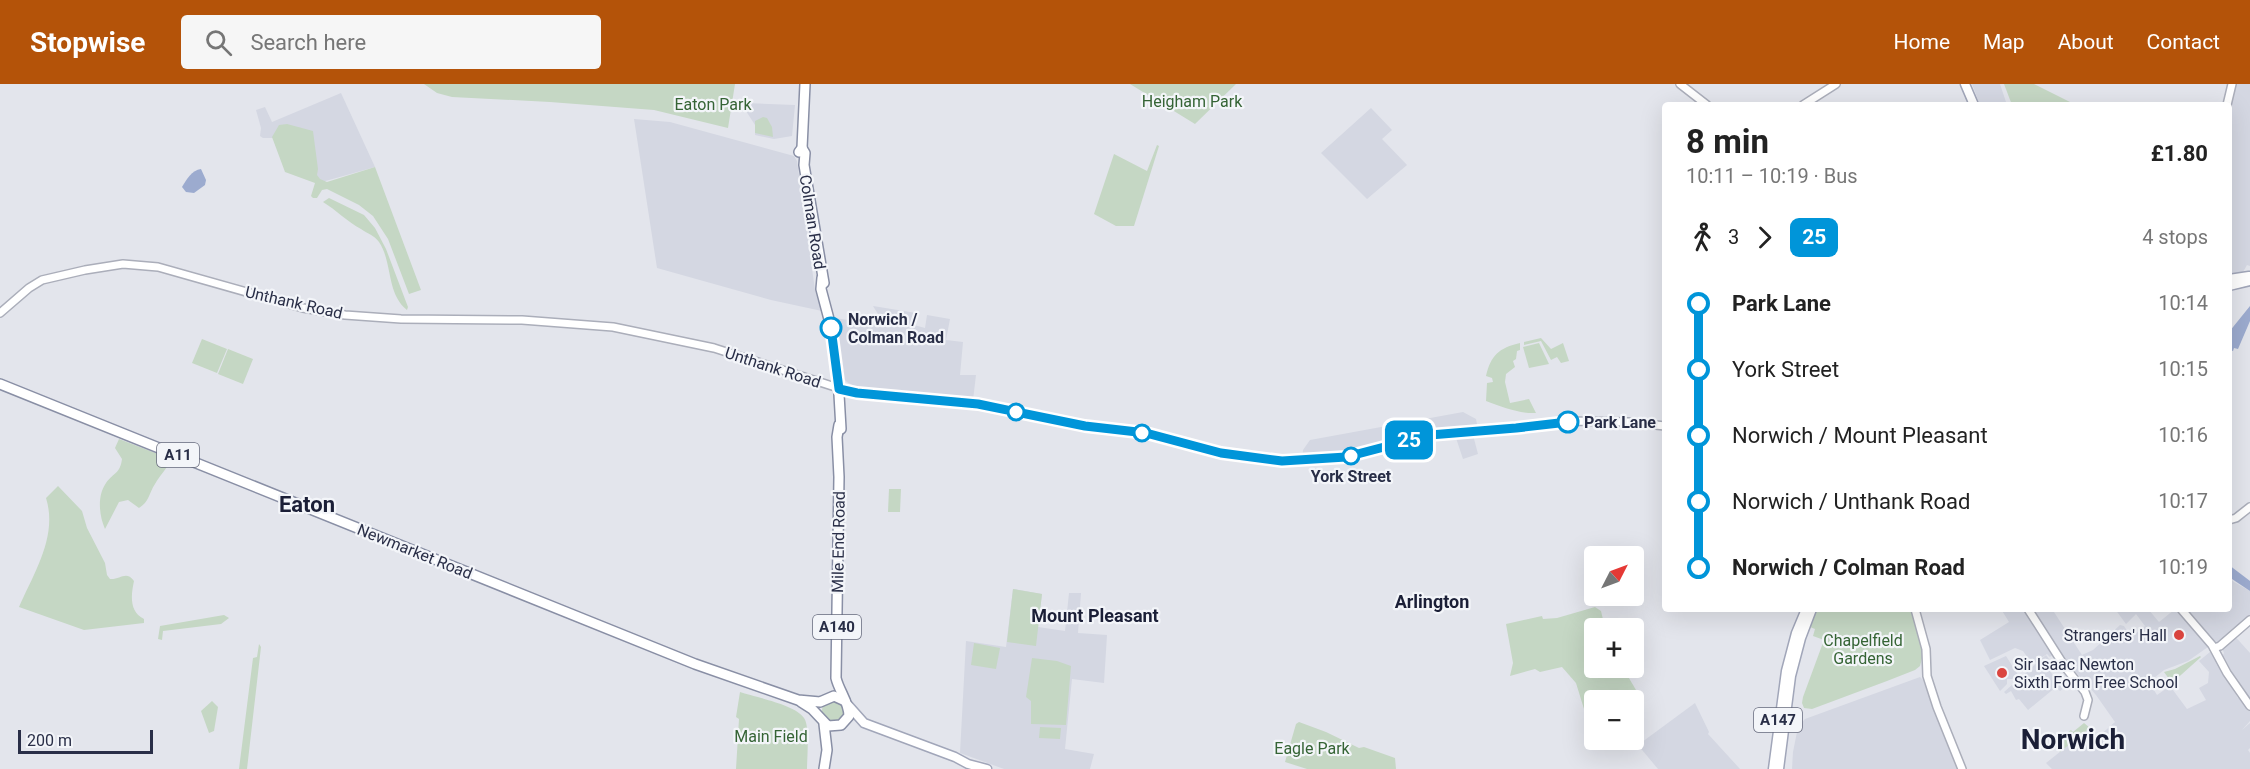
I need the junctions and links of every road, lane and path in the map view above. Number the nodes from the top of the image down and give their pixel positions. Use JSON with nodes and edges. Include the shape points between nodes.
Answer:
{"nodes":[{"id":1,"x":806,"y":84,"type":"edge"},
{"id":2,"x":1680,"y":84,"type":"edge"},
{"id":3,"x":1836,"y":84,"type":"edge"},
{"id":4,"x":1965,"y":84,"type":"edge"},
{"id":5,"x":2232,"y":84,"type":"edge"},
{"id":6,"x":1703,"y":102,"type":"edge"},
{"id":7,"x":1808,"y":102,"type":"edge"},
{"id":8,"x":1973,"y":102,"type":"edge"},
{"id":9,"x":2228,"y":102,"type":"edge"},
{"id":10,"x":2250,"y":276,"type":"edge"},
{"id":11,"x":2232,"y":279,"type":"edge"},
{"id":12,"x":2250,"y":281,"type":"edge"},
{"id":13,"x":2232,"y":285,"type":"edge"},
{"id":14,"x":0,"y":313,"type":"edge"},
{"id":15,"x":0,"y":384,"type":"edge"},
{"id":16,"x":839,"y":389,"type":"junction"},
{"id":17,"x":1662,"y":426,"type":"edge"},
{"id":18,"x":2250,"y":507,"type":"edge"},
{"id":19,"x":2232,"y":519,"type":"edge"},
{"id":20,"x":1805,"y":612,"type":"edge"},
{"id":21,"x":1811,"y":612,"type":"edge"},
{"id":22,"x":1917,"y":612,"type":"edge"},
{"id":23,"x":2030,"y":612,"type":"edge"},
{"id":24,"x":2183,"y":612,"type":"edge"},
{"id":25,"x":2250,"y":621,"type":"edge"},
{"id":26,"x":2215,"y":651,"type":"junction"},
{"id":27,"x":836,"y":678,"type":"junction"},
{"id":28,"x":826,"y":699,"type":"junction"},
{"id":29,"x":798,"y":700,"type":"junction"},
{"id":30,"x":847,"y":703,"type":"junction"},
{"id":31,"x":2250,"y":706,"type":"edge"},
{"id":32,"x":2084,"y":716,"type":"dead end"},
{"id":33,"x":822,"y":720,"type":"junction"},
{"id":34,"x":864,"y":723,"type":"junction"},
{"id":35,"x":842,"y":725,"type":"junction"},
{"id":36,"x":827,"y":750,"type":"junction"},
{"id":37,"x":955,"y":757,"type":"junction"},
{"id":38,"x":824,"y":769,"type":"edge"},
{"id":39,"x":987,"y":769,"type":"edge"},
{"id":40,"x":995,"y":769,"type":"edge"},
{"id":41,"x":1773,"y":769,"type":"edge"},
{"id":42,"x":1779,"y":769,"type":"edge"},
{"id":43,"x":1962,"y":769,"type":"edge"}],
"edges":[{"from":1,"to":16,"type":"highway","name":"Colman Road","number":"A140","via":[[802,148]]},
{"from":2,"to":6,"type":"street"},
{"from":3,"to":7,"type":"street"},
{"from":4,"to":8,"type":"main road"},
{"from":5,"to":9,"type":"street"},
{"from":10,"to":11,"type":"main road"},
{"from":12,"to":13,"type":"main road"},
{"from":14,"to":16,"type":"street","name":"Unthank Road","via":[[46,279],[103,266],[142,264],[329,313],[409,320],[522,320],[613,327],[714,348]]},
{"from":15,"to":29,"type":"highway","name":"Newmarket Road","number":"A11","via":[[616,633]]},
{"from":16,"to":17,"type":"street","name":"Unthank Road","via":[[978,404],[1085,426],[1154,435],[1221,453],[1282,461],[1346,457],[1430,435],[1568,422]]},
{"from":16,"to":27,"type":"highway","name":"Mile End Road","number":"A140"},
{"from":18,"to":19,"type":"street"},
{"from":20,"to":41,"type":"main road","number":"A147","via":[[1786,671]]},
{"from":21,"to":42,"type":"main road","number":"A147","via":[[1791,676]]},
{"from":22,"to":43,"type":"street","via":[[1927,657],[1927,676]]},
{"from":23,"to":32,"type":"street","via":[[2085,692],[2088,700]]},
{"from":24,"to":26,"type":"street"},
{"from":25,"to":26,"type":"street"},
{"from":26,"to":31,"type":"street"},
{"from":27,"to":28,"type":"highway","name":"Mile End Road","number":"A140"},
{"from":27,"to":30,"type":"highway","name":"Mile End Road","number":"A140"},
{"from":28,"to":29,"type":"highway","name":"Newmarket Road","number":"A11"},
{"from":28,"to":30,"type":"highway","name":"Newmarket Road","number":"A11","via":[[837,697]]},
{"from":28,"to":33,"type":"highway","number":"A140","via":[[819,708]]},
{"from":29,"to":33,"type":"highway","name":"Newmarket Road","number":"A11"},
{"from":30,"to":34,"type":"main road"},
{"from":30,"to":35,"type":"highway","number":"A140","via":[[849,716]]},
{"from":33,"to":35,"type":"highway","via":[[832,727]]},
{"from":33,"to":36,"type":"highway","number":"A140"},
{"from":34,"to":35,"type":"main road"},
{"from":34,"to":37,"type":"main road"},
{"from":35,"to":36,"type":"highway","number":"A140"},
{"from":36,"to":38,"type":"highway","number":"A140"},
{"from":37,"to":39,"type":"main road"},
{"from":37,"to":40,"type":"main road"}]}
